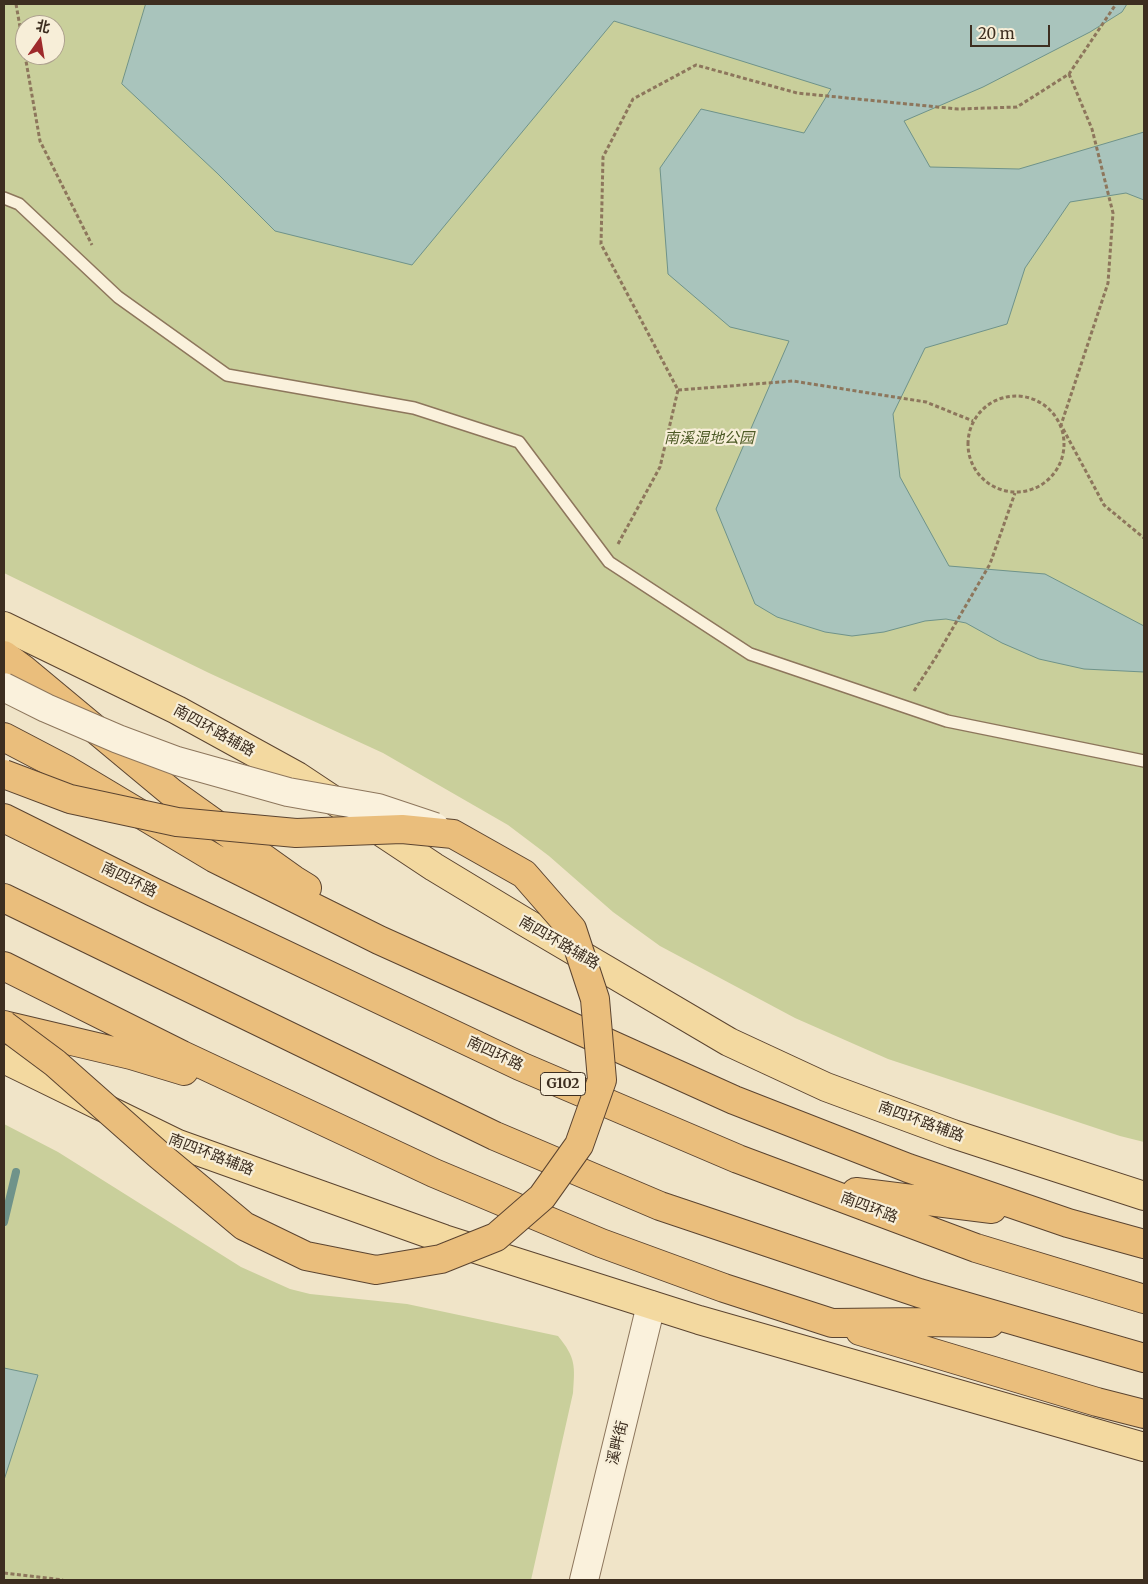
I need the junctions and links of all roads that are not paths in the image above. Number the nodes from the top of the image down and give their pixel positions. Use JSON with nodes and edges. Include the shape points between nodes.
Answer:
{"nodes":[{"id":1,"x":4,"y":198,"type":"edge"},
{"id":2,"x":4,"y":626,"type":"edge"},
{"id":3,"x":4,"y":655,"type":"edge"},
{"id":4,"x":4,"y":687,"type":"edge"},
{"id":5,"x":4,"y":737,"type":"edge"},
{"id":6,"x":1144,"y":761,"type":"edge"},
{"id":7,"x":4,"y":774,"type":"edge"},
{"id":8,"x":4,"y":818,"type":"edge"},
{"id":9,"x":453,"y":834,"type":"junction"},
{"id":10,"x":4,"y":898,"type":"edge"},
{"id":11,"x":4,"y":966,"type":"edge"},
{"id":12,"x":453,"y":973,"type":"junction"},
{"id":13,"x":4,"y":1025,"type":"edge"},
{"id":14,"x":4,"y":1059,"type":"edge"},
{"id":15,"x":280,"y":1102,"type":"junction"},
{"id":16,"x":812,"y":1186,"type":"junction"},
{"id":17,"x":1144,"y":1196,"type":"edge"},
{"id":18,"x":1048,"y":1216,"type":"junction"},
{"id":19,"x":1144,"y":1244,"type":"edge"},
{"id":20,"x":1144,"y":1299,"type":"edge"},
{"id":21,"x":651,"y":1305,"type":"junction"},
{"id":22,"x":832,"y":1323,"type":"junction"},
{"id":23,"x":1027,"y":1324,"type":"junction"},
{"id":24,"x":1144,"y":1358,"type":"edge"},
{"id":25,"x":1144,"y":1414,"type":"edge"},
{"id":26,"x":1144,"y":1448,"type":"edge"},
{"id":27,"x":584,"y":1580,"type":"edge"}],
"edges":[{"from":1,"to":6,"type":"lane","via":[[19,204],[118,297],[227,375],[414,408],[519,442],[608,562],[750,654],[947,721]]},
{"from":2,"to":17,"type":"main road","name":"南四环路辅路","via":[[177,710],[297,776],[434,867],[729,1042],[826,1087],[953,1134]]},
{"from":3,"to":12,"type":"highway","via":[[172,793],[286,874]]},
{"from":4,"to":9,"type":"street","bridge":true,"via":[[46,708],[177,761],[288,792],[378,808]]},
{"from":5,"to":12,"type":"highway","via":[[67,770],[214,858]]},
{"from":7,"to":9,"type":"highway","bridge":true,"via":[[70,799],[177,822],[296,833],[402,829]]},
{"from":8,"to":16,"type":"highway","name":"南四环路","number":"G102","via":[[520,1066]]},
{"from":9,"to":13,"type":"highway","bridge":true,"via":[[524,874],[572,929],[595,999],[602,1080],[579,1145],[542,1197],[496,1237],[441,1259],[376,1270],[306,1256],[244,1226],[55,1063]]},
{"from":10,"to":23,"type":"highway","via":[[495,1136],[660,1206],[919,1293]]},
{"from":11,"to":15,"type":"highway"},
{"from":12,"to":18,"type":"highway","via":[[734,1100],[908,1168]]},
{"from":13,"to":15,"type":"highway","via":[[131,1055]]},
{"from":14,"to":21,"type":"main road","name":"南四环路辅路","via":[[178,1144],[444,1239]]},
{"from":15,"to":22,"type":"highway","via":[[434,1173],[600,1243]]},
{"from":16,"to":18,"type":"highway"},
{"from":16,"to":20,"type":"highway","name":"南四环路","number":"G102","via":[[976,1248]]},
{"from":18,"to":19,"type":"highway"},
{"from":21,"to":26,"type":"main road","name":"南四环路辅路"},
{"from":21,"to":27,"type":"street","name":"溪畔街"},
{"from":22,"to":23,"type":"highway"},
{"from":22,"to":25,"type":"highway"},
{"from":23,"to":24,"type":"highway"}]}
